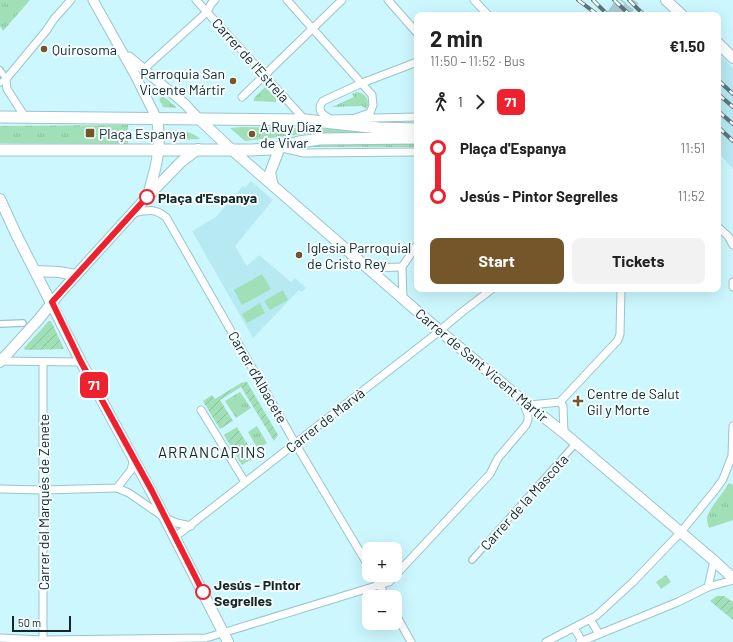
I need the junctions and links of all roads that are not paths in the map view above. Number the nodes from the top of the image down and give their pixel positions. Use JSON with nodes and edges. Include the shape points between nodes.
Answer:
{"nodes":[{"id":1,"x":71,"y":0,"type":"edge"},
{"id":2,"x":93,"y":0,"type":"edge"},
{"id":3,"x":196,"y":0,"type":"edge"},
{"id":4,"x":215,"y":0,"type":"edge"},
{"id":5,"x":288,"y":0,"type":"edge"},
{"id":6,"x":342,"y":0,"type":"edge"},
{"id":7,"x":388,"y":0,"type":"edge"},
{"id":8,"x":474,"y":0,"type":"edge"},
{"id":9,"x":666,"y":0,"type":"edge"},
{"id":10,"x":674,"y":0,"type":"edge"},
{"id":11,"x":207,"y":12,"type":"junction"},
{"id":12,"x":485,"y":12,"type":"edge"},
{"id":13,"x":679,"y":12,"type":"edge"},
{"id":14,"x":686,"y":12,"type":"edge"},
{"id":15,"x":313,"y":28,"type":"junction"},
{"id":16,"x":414,"y":30,"type":"edge"},
{"id":17,"x":721,"y":46,"type":"edge"},
{"id":18,"x":721,"y":52,"type":"edge"},
{"id":19,"x":733,"y":58,"type":"edge"},
{"id":20,"x":414,"y":63,"type":"edge"},
{"id":21,"x":733,"y":64,"type":"edge"},
{"id":22,"x":0,"y":70,"type":"edge"},
{"id":23,"x":139,"y":72,"type":"junction"},
{"id":24,"x":265,"y":76,"type":"junction"},
{"id":25,"x":3,"y":81,"type":"edge"},
{"id":26,"x":362,"y":83,"type":"junction"},
{"id":27,"x":242,"y":97,"type":"dead end"},
{"id":28,"x":0,"y":116,"type":"edge"},
{"id":29,"x":25,"y":117,"type":"junction"},
{"id":30,"x":414,"y":117,"type":"edge"},
{"id":31,"x":355,"y":118,"type":"junction"},
{"id":32,"x":157,"y":119,"type":"junction"},
{"id":33,"x":199,"y":119,"type":"junction"},
{"id":34,"x":330,"y":119,"type":"junction"},
{"id":35,"x":305,"y":120,"type":"junction"},
{"id":36,"x":318,"y":121,"type":"junction"},
{"id":37,"x":414,"y":129,"type":"edge"},
{"id":38,"x":414,"y":138,"type":"edge"},
{"id":39,"x":280,"y":147,"type":"junction"},
{"id":40,"x":198,"y":149,"type":"junction"},
{"id":41,"x":0,"y":150,"type":"edge"},
{"id":42,"x":159,"y":150,"type":"junction"},
{"id":43,"x":232,"y":150,"type":"junction"},
{"id":44,"x":414,"y":152,"type":"edge"},
{"id":45,"x":273,"y":186,"type":"junction"},
{"id":46,"x":147,"y":197,"type":"junction"},
{"id":47,"x":0,"y":199,"type":"edge"},
{"id":48,"x":133,"y":213,"type":"junction"},
{"id":49,"x":721,"y":230,"type":"edge"},
{"id":50,"x":733,"y":245,"type":"edge"},
{"id":51,"x":414,"y":249,"type":"edge"},
{"id":52,"x":402,"y":267,"type":"junction"},
{"id":53,"x":368,"y":268,"type":"junction"},
{"id":54,"x":35,"y":271,"type":"junction"},
{"id":55,"x":76,"y":275,"type":"junction"},
{"id":56,"x":733,"y":282,"type":"edge"},
{"id":57,"x":733,"y":287,"type":"edge"},
{"id":58,"x":488,"y":292,"type":"edge"},
{"id":59,"x":621,"y":292,"type":"edge"},
{"id":60,"x":403,"y":298,"type":"junction"},
{"id":61,"x":52,"y":302,"type":"junction"},
{"id":62,"x":23,"y":323,"type":"dead end"},
{"id":63,"x":0,"y":324,"type":"edge"},
{"id":64,"x":440,"y":331,"type":"junction"},
{"id":65,"x":0,"y":362,"type":"edge"},
{"id":66,"x":43,"y":362,"type":"junction"},
{"id":67,"x":81,"y":362,"type":"junction"},
{"id":68,"x":560,"y":402,"type":"junction"},
{"id":69,"x":526,"y":403,"type":"junction"},
{"id":70,"x":201,"y":410,"type":"dead end"},
{"id":71,"x":733,"y":426,"type":"edge"},
{"id":72,"x":564,"y":433,"type":"junction"},
{"id":73,"x":296,"y":443,"type":"junction"},
{"id":74,"x":576,"y":443,"type":"junction"},
{"id":75,"x":134,"y":458,"type":"junction"},
{"id":76,"x":245,"y":482,"type":"junction"},
{"id":77,"x":117,"y":488,"type":"junction"},
{"id":78,"x":0,"y":489,"type":"edge"},
{"id":79,"x":43,"y":490,"type":"junction"},
{"id":80,"x":165,"y":518,"type":"junction"},
{"id":81,"x":191,"y":526,"type":"junction"},
{"id":82,"x":681,"y":532,"type":"junction"},
{"id":83,"x":175,"y":537,"type":"junction"},
{"id":84,"x":362,"y":555,"type":"edge"},
{"id":85,"x":472,"y":560,"type":"dead end"},
{"id":86,"x":714,"y":561,"type":"junction"},
{"id":87,"x":732,"y":580,"type":"edge"},
{"id":88,"x":378,"y":582,"type":"edge"},
{"id":89,"x":380,"y":585,"type":"junction"},
{"id":90,"x":708,"y":587,"type":"junction"},
{"id":91,"x":382,"y":590,"type":"edge"},
{"id":92,"x":590,"y":619,"type":"junction"},
{"id":93,"x":402,"y":626,"type":"edge"},
{"id":94,"x":574,"y":628,"type":"junction"},
{"id":95,"x":223,"y":632,"type":"junction"},
{"id":96,"x":598,"y":634,"type":"junction"},
{"id":97,"x":0,"y":638,"type":"edge"},
{"id":98,"x":168,"y":638,"type":"junction"},
{"id":99,"x":43,"y":641,"type":"edge"},
{"id":100,"x":160,"y":642,"type":"edge"},
{"id":101,"x":228,"y":642,"type":"edge"},
{"id":102,"x":411,"y":642,"type":"edge"},
{"id":103,"x":546,"y":642,"type":"edge"},
{"id":104,"x":581,"y":642,"type":"edge"}],
"edges":[{"from":1,"to":25,"type":"street"},
{"from":2,"to":23,"type":"street","via":[[122,51]]},
{"from":3,"to":11,"type":"street","name":"Carrer de l'Estrela"},
{"from":4,"to":11,"type":"street"},
{"from":5,"to":15,"type":"street"},
{"from":6,"to":15,"type":"street"},
{"from":7,"to":16,"type":"street"},
{"from":8,"to":12,"type":"street"},
{"from":9,"to":13,"type":"main road"},
{"from":10,"to":14,"type":"main road"},
{"from":11,"to":23,"type":"street"},
{"from":11,"to":24,"type":"street","name":"Carrer de l'Estrela"},
{"from":15,"to":24,"type":"street"},
{"from":15,"to":26,"type":"street"},
{"from":17,"to":19,"type":"main road"},
{"from":18,"to":21,"type":"main road"},
{"from":20,"to":26,"type":"street"},
{"from":22,"to":25,"type":"street"},
{"from":23,"to":32,"type":"street"},
{"from":23,"to":33,"type":"street","via":[[185,104]]},
{"from":24,"to":27,"type":"street"},
{"from":24,"to":35,"type":"street","name":"Carrer de l'Estrela"},
{"from":25,"to":29,"type":"street"},
{"from":26,"to":31,"type":"street","via":[[372,95],[372,109],[370,113]]},
{"from":26,"to":34,"type":"street","via":[[319,106],[323,115]]},
{"from":28,"to":29,"type":"main road"},
{"from":29,"to":32,"type":"main road"},
{"from":30,"to":31,"type":"street"},
{"from":31,"to":34,"type":"street"},
{"from":32,"to":33,"type":"main road"},
{"from":32,"to":42,"type":"main road"},
{"from":33,"to":35,"type":"main road"},
{"from":33,"to":43,"type":"main road"},
{"from":34,"to":36,"type":"street"},
{"from":35,"to":36,"type":"main road"},
{"from":36,"to":37,"type":"main road"},
{"from":38,"to":39,"type":"main road","via":[[320,139]]},
{"from":39,"to":43,"type":"main road"},
{"from":39,"to":44,"type":"street","via":[[304,153]]},
{"from":39,"to":45,"type":"main road","via":[[270,173]]},
{"from":40,"to":42,"type":"main road"},
{"from":40,"to":43,"type":"main road"},
{"from":40,"to":46,"type":"main road","via":[[181,162]]},
{"from":41,"to":42,"type":"main road"},
{"from":42,"to":46,"type":"main road"},
{"from":43,"to":45,"type":"main road","name":"Carrer de Sant Vicent Màrtir"},
{"from":45,"to":53,"type":"main road","name":"Carrer de Sant Vicent Màrtir"},
{"from":46,"to":48,"type":"main road"},
{"from":47,"to":54,"type":"main road"},
{"from":48,"to":55,"type":"main road"},
{"from":48,"to":73,"type":"street","name":"Carrer d'Albacete","via":[[151,210],[166,217]]},
{"from":49,"to":50,"type":"street"},
{"from":51,"to":52,"type":"street"},
{"from":52,"to":53,"type":"street"},
{"from":52,"to":60,"type":"street"},
{"from":53,"to":60,"type":"main road","name":"Carrer de Sant Vicent Màrtir"},
{"from":54,"to":55,"type":"main road"},
{"from":54,"to":61,"type":"main road"},
{"from":55,"to":61,"type":"main road"},
{"from":56,"to":57,"type":"street"},
{"from":58,"to":64,"type":"street","name":"Carrer de Marvà"},
{"from":59,"to":68,"type":"street","via":[[618,340]]},
{"from":60,"to":64,"type":"main road","name":"Carrer de Sant Vicent Màrtir"},
{"from":61,"to":65,"type":"main road"},
{"from":61,"to":67,"type":"main road"},
{"from":62,"to":63,"type":"street"},
{"from":64,"to":69,"type":"main road","name":"Carrer de Sant Vicent Màrtir"},
{"from":64,"to":73,"type":"street","name":"Carrer de Marvà"},
{"from":65,"to":66,"type":"street"},
{"from":66,"to":67,"type":"street"},
{"from":66,"to":79,"type":"street","name":"Carrer del Marqués de Zenete"},
{"from":67,"to":75,"type":"main road"},
{"from":68,"to":69,"type":"street"},
{"from":68,"to":72,"type":"street","via":[[563,406]]},
{"from":69,"to":72,"type":"main road","name":"Carrer de Sant Vicent Màrtir"},
{"from":69,"to":89,"type":"street","via":[[526,425],[498,458],[490,474],[389,582]]},
{"from":70,"to":76,"type":"street"},
{"from":71,"to":82,"type":"street","via":[[732,456],[723,479]]},
{"from":72,"to":74,"type":"main road","name":"Carrer de Sant Vicent Màrtir"},
{"from":73,"to":76,"type":"street","name":"Carrer de Marvà"},
{"from":73,"to":84,"type":"street","name":"Carrer d'Albacete"},
{"from":74,"to":82,"type":"main road","name":"Carrer de Sant Vicent Màrtir"},
{"from":74,"to":85,"type":"street","name":"Carrer de la Mascota"},
{"from":75,"to":77,"type":"street","via":[[131,470]]},
{"from":75,"to":80,"type":"main road"},
{"from":76,"to":81,"type":"street","name":"Carrer de Marvà"},
{"from":77,"to":79,"type":"street"},
{"from":77,"to":80,"type":"street","via":[[129,493]]},
{"from":78,"to":79,"type":"street"},
{"from":79,"to":99,"type":"street","name":"Carrer del Marqués de Zenete"},
{"from":80,"to":81,"type":"street"},
{"from":80,"to":83,"type":"main road"},
{"from":81,"to":83,"type":"street","name":"Carrer de Marvà"},
{"from":82,"to":86,"type":"main road","name":"Carrer de Sant Vicent Màrtir"},
{"from":82,"to":92,"type":"street","via":[[633,582]]},
{"from":83,"to":95,"type":"main road"},
{"from":86,"to":87,"type":"main road","name":"Carrer de Sant Vicent Màrtir"},
{"from":86,"to":90,"type":"street"},
{"from":87,"to":90,"type":"street"},
{"from":88,"to":89,"type":"street"},
{"from":89,"to":91,"type":"street"},
{"from":89,"to":95,"type":"street"},
{"from":90,"to":96,"type":"street","via":[[678,602]]},
{"from":92,"to":94,"type":"street"},
{"from":92,"to":96,"type":"street"},
{"from":93,"to":102,"type":"street"},
{"from":94,"to":103,"type":"street"},
{"from":94,"to":104,"type":"street"},
{"from":95,"to":98,"type":"street","via":[[206,638]]},
{"from":95,"to":101,"type":"main road"},
{"from":96,"to":104,"type":"street"},
{"from":97,"to":99,"type":"street"},
{"from":98,"to":99,"type":"street"},
{"from":98,"to":100,"type":"street"}]}
